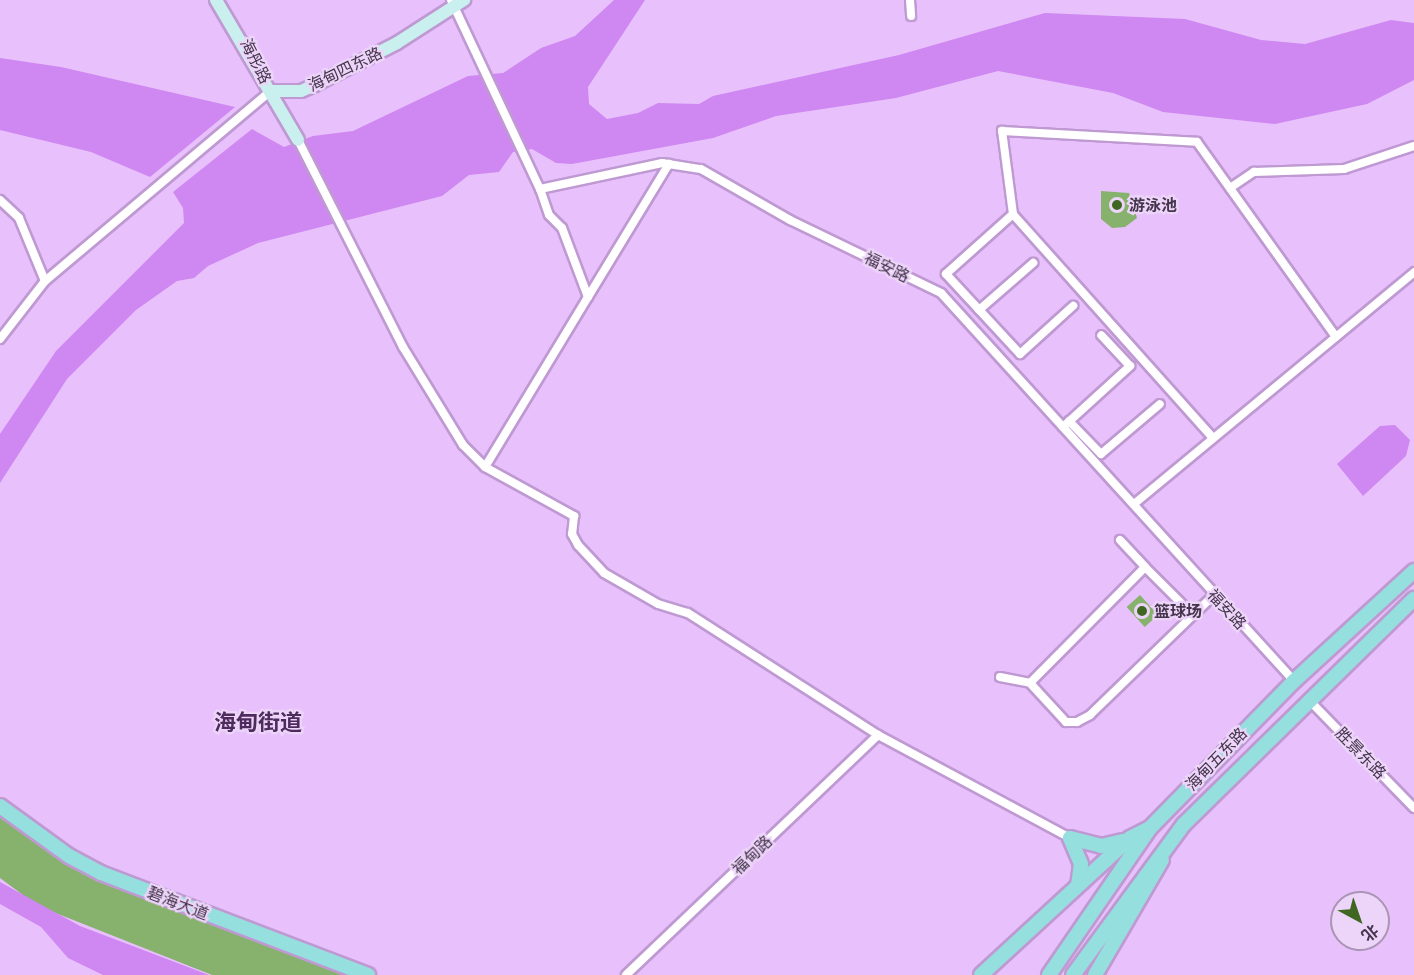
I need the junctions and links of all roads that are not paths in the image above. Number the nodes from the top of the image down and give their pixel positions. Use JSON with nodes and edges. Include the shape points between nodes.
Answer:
{"nodes":[{"id":1,"x":216,"y":0,"type":"edge"},
{"id":2,"x":222,"y":0,"type":"edge"},
{"id":3,"x":910,"y":0,"type":"edge"},
{"id":4,"x":455,"y":2,"type":"edge"},
{"id":5,"x":911,"y":16,"type":"dead end"},
{"id":6,"x":271,"y":91,"type":"junction"},
{"id":7,"x":298,"y":140,"type":"joint"},
{"id":8,"x":1414,"y":146,"type":"edge"},
{"id":9,"x":669,"y":164,"type":"junction"},
{"id":10,"x":1230,"y":188,"type":"junction"},
{"id":11,"x":540,"y":189,"type":"junction"},
{"id":12,"x":0,"y":200,"type":"edge"},
{"id":13,"x":1013,"y":214,"type":"junction"},
{"id":14,"x":40,"y":263,"type":"junction"},
{"id":15,"x":1033,"y":263,"type":"dead end"},
{"id":16,"x":55,"y":273,"type":"junction"},
{"id":17,"x":1413,"y":275,"type":"edge"},
{"id":18,"x":45,"y":281,"type":"junction"},
{"id":19,"x":588,"y":297,"type":"junction"},
{"id":20,"x":1073,"y":306,"type":"dead end"},
{"id":21,"x":979,"y":310,"type":"junction"},
{"id":22,"x":1101,"y":334,"type":"dead end"},
{"id":23,"x":1336,"y":337,"type":"junction"},
{"id":24,"x":0,"y":339,"type":"edge"},
{"id":25,"x":1160,"y":404,"type":"dead end"},
{"id":26,"x":1066,"y":424,"type":"junction"},
{"id":27,"x":1213,"y":438,"type":"junction"},
{"id":28,"x":485,"y":467,"type":"junction"},
{"id":29,"x":1134,"y":504,"type":"junction"},
{"id":30,"x":1120,"y":540,"type":"dead end"},
{"id":31,"x":1145,"y":567,"type":"junction"},
{"id":32,"x":1414,"y":571,"type":"edge"},
{"id":33,"x":1214,"y":595,"type":"junction"},
{"id":34,"x":1414,"y":599,"type":"edge"},
{"id":35,"x":1192,"y":614,"type":"junction"},
{"id":36,"x":1000,"y":677,"type":"dead end"},
{"id":37,"x":1294,"y":681,"type":"junction"},
{"id":38,"x":1030,"y":683,"type":"junction"},
{"id":39,"x":1308,"y":699,"type":"junction"},
{"id":40,"x":878,"y":735,"type":"junction"},
{"id":41,"x":0,"y":806,"type":"edge"},
{"id":42,"x":1414,"y":808,"type":"edge"},
{"id":43,"x":0,"y":813,"type":"edge"},
{"id":44,"x":1184,"y":824,"type":"junction"},
{"id":45,"x":1150,"y":828,"type":"junction"},
{"id":46,"x":1070,"y":838,"type":"junction"},
{"id":47,"x":1130,"y":838,"type":"junction"},
{"id":48,"x":1078,"y":885,"type":"junction"},
{"id":49,"x":353,"y":975,"type":"edge"},
{"id":50,"x":368,"y":975,"type":"edge"},
{"id":51,"x":626,"y":975,"type":"edge"},
{"id":52,"x":981,"y":975,"type":"edge"},
{"id":53,"x":1049,"y":975,"type":"edge"},
{"id":54,"x":1073,"y":975,"type":"edge"},
{"id":55,"x":1095,"y":975,"type":"edge"}],
"edges":[{"from":1,"to":6,"type":"main road","name":"海彤路"},
{"from":2,"to":6,"type":"main road","name":"海彤路","via":[[265,72]]},
{"from":3,"to":5,"type":"street"},
{"from":4,"to":6,"type":"main road","name":"海甸四东路","via":[[349,60]]},
{"from":4,"to":11,"type":"street","via":[[482,69]]},
{"from":6,"to":7,"type":"main road"},
{"from":6,"to":16,"type":"street"},
{"from":7,"to":28,"type":"street","via":[[344,224],[403,347],[463,445]]},
{"from":8,"to":10,"type":"street","via":[[1344,169],[1254,172]]},
{"from":9,"to":11,"type":"street","name":"福安路"},
{"from":9,"to":19,"type":"street"},
{"from":9,"to":26,"type":"street","name":"福安路","via":[[701,169],[790,220],[941,293]]},
{"from":10,"to":13,"type":"street","via":[[1197,142],[1002,131]]},
{"from":10,"to":23,"type":"street"},
{"from":11,"to":19,"type":"street","via":[[549,215],[562,228]]},
{"from":12,"to":14,"type":"street","via":[[19,218]]},
{"from":13,"to":21,"type":"street","via":[[946,274]]},
{"from":13,"to":27,"type":"street"},
{"from":14,"to":16,"type":"street"},
{"from":14,"to":18,"type":"street"},
{"from":15,"to":21,"type":"street"},
{"from":16,"to":18,"type":"street"},
{"from":17,"to":23,"type":"street"},
{"from":18,"to":24,"type":"street"},
{"from":19,"to":28,"type":"street"},
{"from":20,"to":21,"type":"street","via":[[1020,354]]},
{"from":22,"to":26,"type":"street","via":[[1130,366]]},
{"from":23,"to":27,"type":"street"},
{"from":25,"to":26,"type":"street","via":[[1101,454]]},
{"from":26,"to":29,"type":"street","name":"福安路"},
{"from":27,"to":29,"type":"street"},
{"from":28,"to":40,"type":"street","via":[[574,516],[572,534],[604,573],[658,604],[688,613]]},
{"from":29,"to":33,"type":"street","name":"福安路"},
{"from":30,"to":31,"type":"street"},
{"from":31,"to":35,"type":"street"},
{"from":31,"to":38,"type":"street"},
{"from":32,"to":37,"type":"main road","name":"海甸五东路"},
{"from":33,"to":35,"type":"street"},
{"from":33,"to":37,"type":"street","name":"福安路"},
{"from":34,"to":39,"type":"main road","name":"海甸五东路"},
{"from":35,"to":38,"type":"street","via":[[1090,716],[1077,722],[1066,722]]},
{"from":36,"to":38,"type":"street"},
{"from":37,"to":45,"type":"main road","name":"海甸五东路"},
{"from":39,"to":42,"type":"street","name":"胜景东路"},
{"from":39,"to":44,"type":"main road","name":"海甸五东路"},
{"from":40,"to":46,"type":"street"},
{"from":40,"to":51,"type":"street","name":"福甸路"},
{"from":41,"to":50,"type":"main road","name":"碧海大道","via":[[55,847],[101,873]]},
{"from":43,"to":49,"type":"main road","name":"碧海大道","via":[[60,857],[101,878]]},
{"from":44,"to":54,"type":"main road","name":"海甸五东路"},
{"from":44,"to":55,"type":"main road"},
{"from":45,"to":47,"type":"main road"},
{"from":45,"to":53,"type":"main road","name":"海甸五东路"},
{"from":46,"to":47,"type":"main road","via":[[1112,846]]},
{"from":46,"to":48,"type":"main road","via":[[1081,864]]},
{"from":47,"to":48,"type":"main road"},
{"from":48,"to":52,"type":"main road"}]}
